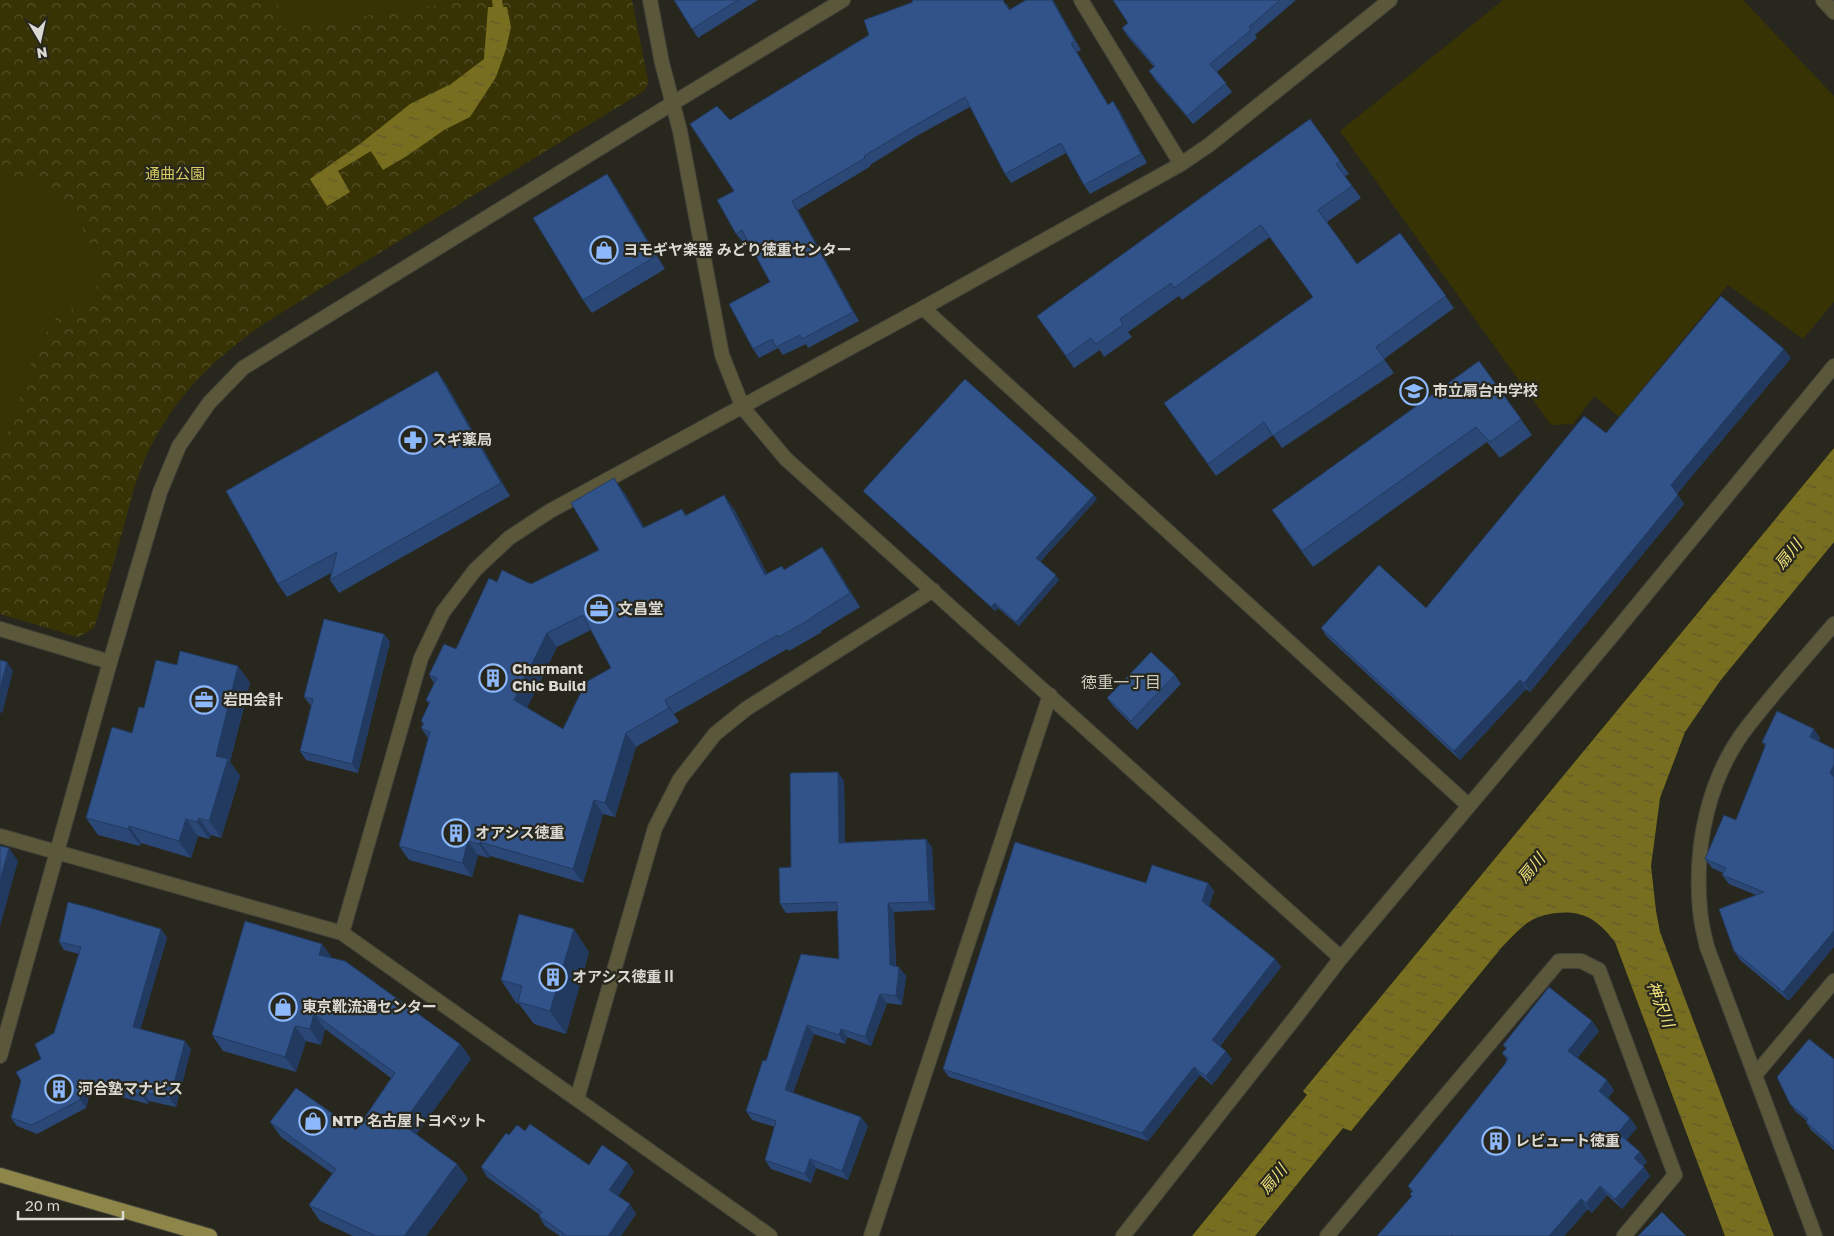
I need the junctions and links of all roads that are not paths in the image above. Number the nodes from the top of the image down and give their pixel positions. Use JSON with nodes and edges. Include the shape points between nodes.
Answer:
{"nodes":[{"id":1,"x":650,"y":0,"type":"edge"},
{"id":2,"x":843,"y":0,"type":"edge"},
{"id":3,"x":1081,"y":0,"type":"edge"},
{"id":4,"x":1390,"y":0,"type":"edge"},
{"id":5,"x":1823,"y":0,"type":"edge"},
{"id":6,"x":1834,"y":12,"type":"edge"},
{"id":7,"x":673,"y":103,"type":"junction"},
{"id":8,"x":1181,"y":164,"type":"junction"},
{"id":9,"x":923,"y":308,"type":"junction"},
{"id":10,"x":1834,"y":366,"type":"edge"},
{"id":11,"x":743,"y":408,"type":"junction"},
{"id":12,"x":933,"y":590,"type":"junction"},
{"id":13,"x":1834,"y":624,"type":"edge"},
{"id":14,"x":0,"y":629,"type":"edge"},
{"id":15,"x":110,"y":662,"type":"junction"},
{"id":16,"x":1050,"y":695,"type":"junction"},
{"id":17,"x":1468,"y":805,"type":"junction"},
{"id":18,"x":0,"y":836,"type":"edge"},
{"id":19,"x":58,"y":852,"type":"junction"},
{"id":20,"x":342,"y":933,"type":"junction"},
{"id":21,"x":1341,"y":958,"type":"junction"},
{"id":22,"x":1834,"y":981,"type":"edge"},
{"id":23,"x":0,"y":1056,"type":"edge"},
{"id":24,"x":1755,"y":1075,"type":"junction"},
{"id":25,"x":576,"y":1099,"type":"junction"},
{"id":26,"x":0,"y":1175,"type":"edge"},
{"id":27,"x":210,"y":1236,"type":"edge"},
{"id":28,"x":770,"y":1236,"type":"edge"},
{"id":29,"x":871,"y":1236,"type":"edge"},
{"id":30,"x":1123,"y":1236,"type":"edge"},
{"id":31,"x":1327,"y":1236,"type":"edge"},
{"id":32,"x":1624,"y":1236,"type":"edge"},
{"id":33,"x":1815,"y":1236,"type":"edge"}],
"edges":[{"from":1,"to":7,"type":"street"},
{"from":2,"to":7,"type":"street"},
{"from":3,"to":8,"type":"street"},
{"from":4,"to":8,"type":"street"},
{"from":5,"to":6,"type":"street"},
{"from":7,"to":11,"type":"street","via":[[722,355]]},
{"from":7,"to":15,"type":"street","via":[[244,368],[209,403],[178,446],[160,492]]},
{"from":8,"to":9,"type":"street"},
{"from":9,"to":11,"type":"street"},
{"from":9,"to":17,"type":"street"},
{"from":10,"to":17,"type":"street"},
{"from":11,"to":12,"type":"street","via":[[786,459]]},
{"from":11,"to":20,"type":"street","via":[[550,511],[509,538],[475,570],[443,612],[421,658]]},
{"from":12,"to":16,"type":"street"},
{"from":12,"to":25,"type":"street","via":[[746,709],[715,734],[680,779],[655,828]]},
{"from":13,"to":24,"type":"street","via":[[1747,727],[1715,785],[1701,838],[1700,910],[1707,947]]},
{"from":14,"to":15,"type":"street"},
{"from":15,"to":19,"type":"street"},
{"from":16,"to":21,"type":"street"},
{"from":16,"to":29,"type":"street"},
{"from":17,"to":21,"type":"street"},
{"from":18,"to":19,"type":"street"},
{"from":19,"to":20,"type":"street"},
{"from":19,"to":23,"type":"street"},
{"from":20,"to":25,"type":"street"},
{"from":21,"to":30,"type":"street"},
{"from":22,"to":24,"type":"street"},
{"from":24,"to":33,"type":"street"},
{"from":25,"to":28,"type":"street"},
{"from":26,"to":27,"type":"main road"},
{"from":31,"to":32,"type":"street","via":[[1559,961],[1581,961],[1599,970],[1675,1175]]}]}
